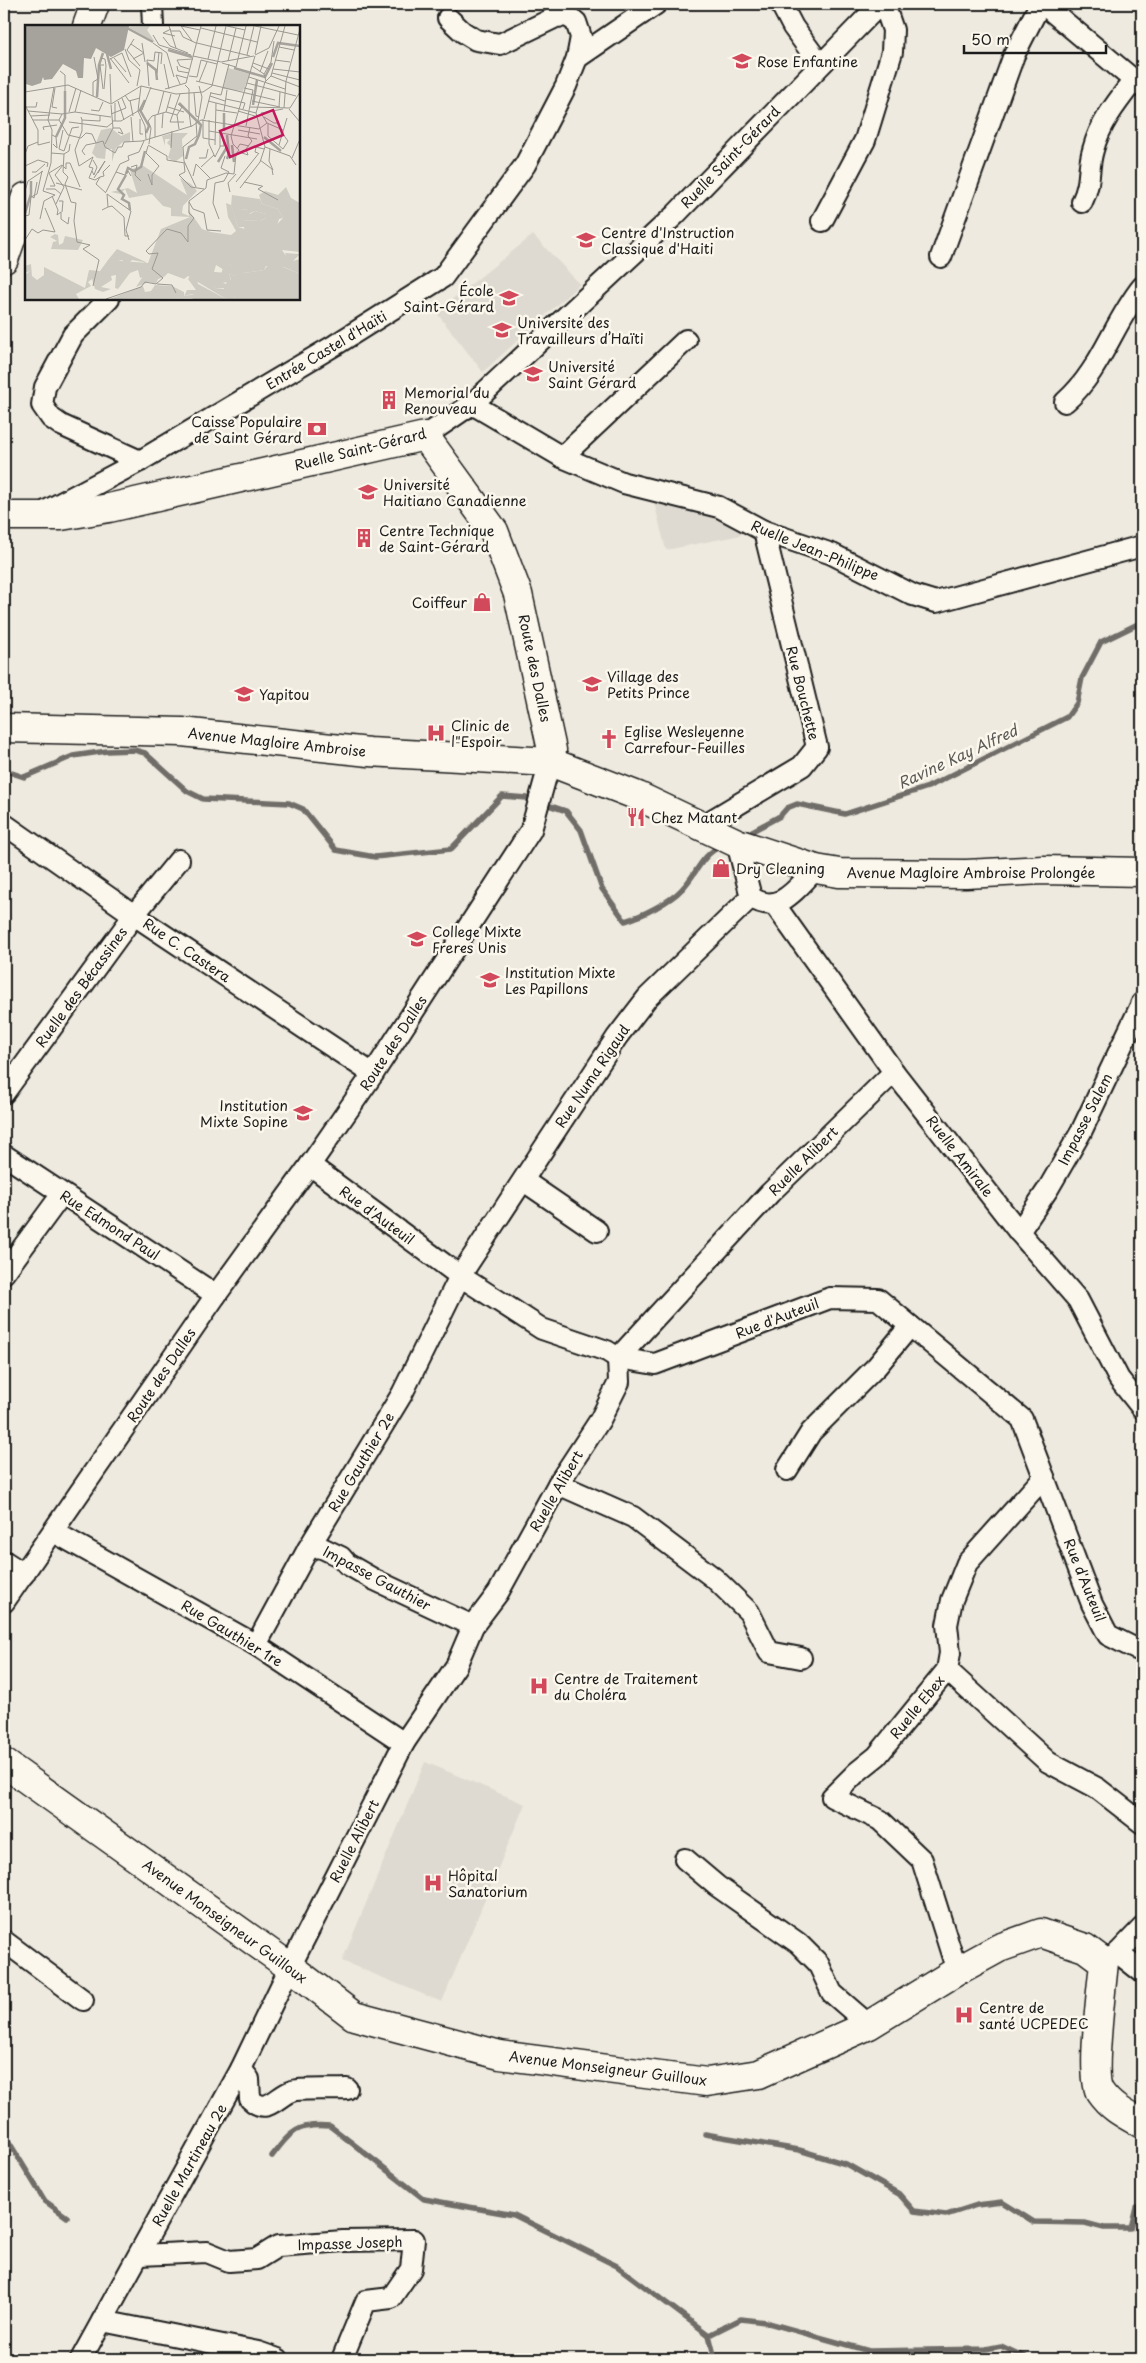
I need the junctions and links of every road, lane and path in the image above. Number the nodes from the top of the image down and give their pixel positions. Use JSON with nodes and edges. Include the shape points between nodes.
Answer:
{"nodes":[{"id":1,"x":95,"y":4,"type":"edge"},
{"id":2,"x":152,"y":4,"type":"edge"},
{"id":3,"x":656,"y":4,"type":"edge"},
{"id":4,"x":781,"y":4,"type":"edge"},
{"id":5,"x":880,"y":4,"type":"edge"},
{"id":6,"x":884,"y":4,"type":"edge"},
{"id":7,"x":1041,"y":4,"type":"edge"},
{"id":8,"x":448,"y":18,"type":"dead end"},
{"id":9,"x":86,"y":25,"type":"edge"},
{"id":10,"x":153,"y":25,"type":"edge"},
{"id":11,"x":577,"y":58,"type":"junction"},
{"id":12,"x":820,"y":64,"type":"junction"},
{"id":13,"x":1138,"y":84,"type":"edge"},
{"id":14,"x":25,"y":200,"type":"edge"},
{"id":15,"x":1082,"y":202,"type":"dead end"},
{"id":16,"x":822,"y":221,"type":"dead end"},
{"id":17,"x":941,"y":257,"type":"dead end"},
{"id":18,"x":4,"y":259,"type":"edge"},
{"id":19,"x":1142,"y":287,"type":"edge"},
{"id":20,"x":108,"y":300,"type":"edge"},
{"id":21,"x":686,"y":340,"type":"dead end"},
{"id":22,"x":1066,"y":402,"type":"dead end"},
{"id":23,"x":472,"y":404,"type":"junction"},
{"id":24,"x":425,"y":436,"type":"junction"},
{"id":25,"x":562,"y":457,"type":"junction"},
{"id":26,"x":140,"y":461,"type":"junction"},
{"id":27,"x":4,"y":516,"type":"edge"},
{"id":28,"x":34,"y":518,"type":"junction"},
{"id":29,"x":764,"y":531,"type":"junction"},
{"id":30,"x":1142,"y":546,"type":"edge"},
{"id":31,"x":4,"y":728,"type":"edge"},
{"id":32,"x":550,"y":762,"type":"junction"},
{"id":33,"x":4,"y":824,"type":"edge"},
{"id":34,"x":702,"y":826,"type":"junction"},
{"id":35,"x":737,"y":843,"type":"junction"},
{"id":36,"x":180,"y":860,"type":"dead end"},
{"id":37,"x":816,"y":869,"type":"junction"},
{"id":38,"x":1142,"y":872,"type":"edge"},
{"id":39,"x":751,"y":897,"type":"junction"},
{"id":40,"x":775,"y":905,"type":"junction"},
{"id":41,"x":134,"y":916,"type":"junction"},
{"id":42,"x":1142,"y":1003,"type":"edge"},
{"id":43,"x":894,"y":1072,"type":"junction"},
{"id":44,"x":373,"y":1074,"type":"junction"},
{"id":45,"x":4,"y":1093,"type":"edge"},
{"id":46,"x":4,"y":1155,"type":"edge"},
{"id":47,"x":310,"y":1166,"type":"junction"},
{"id":48,"x":524,"y":1180,"type":"junction"},
{"id":49,"x":62,"y":1194,"type":"junction"},
{"id":50,"x":597,"y":1231,"type":"dead end"},
{"id":51,"x":1019,"y":1232,"type":"junction"},
{"id":52,"x":4,"y":1274,"type":"edge"},
{"id":53,"x":460,"y":1276,"type":"junction"},
{"id":54,"x":216,"y":1295,"type":"junction"},
{"id":55,"x":910,"y":1326,"type":"junction"},
{"id":56,"x":618,"y":1358,"type":"junction"},
{"id":57,"x":1142,"y":1408,"type":"edge"},
{"id":58,"x":787,"y":1470,"type":"dead end"},
{"id":59,"x":1044,"y":1476,"type":"junction"},
{"id":60,"x":558,"y":1484,"type":"junction"},
{"id":61,"x":54,"y":1532,"type":"junction"},
{"id":62,"x":308,"y":1549,"type":"junction"},
{"id":63,"x":4,"y":1561,"type":"edge"},
{"id":64,"x":24,"y":1574,"type":"junction"},
{"id":65,"x":4,"y":1602,"type":"edge"},
{"id":66,"x":473,"y":1626,"type":"junction"},
{"id":67,"x":256,"y":1645,"type":"junction"},
{"id":68,"x":1142,"y":1646,"type":"edge"},
{"id":69,"x":801,"y":1658,"type":"dead end"},
{"id":70,"x":947,"y":1670,"type":"junction"},
{"id":71,"x":404,"y":1744,"type":"junction"},
{"id":72,"x":4,"y":1763,"type":"edge"},
{"id":73,"x":1142,"y":1823,"type":"edge"},
{"id":74,"x":686,"y":1859,"type":"dead end"},
{"id":75,"x":1142,"y":1928,"type":"edge"},
{"id":76,"x":4,"y":1941,"type":"edge"},
{"id":77,"x":1111,"y":1958,"type":"junction"},
{"id":78,"x":290,"y":1967,"type":"junction"},
{"id":79,"x":957,"y":1971,"type":"junction"},
{"id":80,"x":1142,"y":1972,"type":"edge"},
{"id":81,"x":83,"y":2000,"type":"dead end"},
{"id":82,"x":869,"y":2025,"type":"junction"},
{"id":83,"x":241,"y":2069,"type":"junction"},
{"id":84,"x":347,"y":2089,"type":"dead end"},
{"id":85,"x":1142,"y":2124,"type":"edge"},
{"id":86,"x":140,"y":2254,"type":"junction"},
{"id":87,"x":102,"y":2321,"type":"junction"},
{"id":88,"x":81,"y":2359,"type":"edge"},
{"id":89,"x":278,"y":2359,"type":"edge"},
{"id":90,"x":342,"y":2359,"type":"edge"}],
"edges":[{"from":1,"to":9,"type":"street"},
{"from":2,"to":10,"type":"street"},
{"from":3,"to":11,"type":"street"},
{"from":4,"to":12,"type":"street"},
{"from":5,"to":12,"type":"street","name":"Ruelle Saint-Gérard"},
{"from":6,"to":16,"type":"street","via":[[894,30],[892,52],[864,140]]},
{"from":7,"to":13,"type":"street"},
{"from":7,"to":17,"type":"street","via":[[1014,55]]},
{"from":8,"to":11,"type":"street","name":"Entrée Castel d'Haïti","via":[[476,40],[500,44],[556,17],[567,16],[576,22],[581,36]]},
{"from":11,"to":26,"type":"street","name":"Entrée Castel d'Haïti","via":[[525,164],[444,277]]},
{"from":12,"to":23,"type":"street","name":"Ruelle Saint-Gérard","via":[[675,215]]},
{"from":13,"to":15,"type":"street","via":[[1113,107],[1100,128],[1092,150],[1089,187]]},
{"from":14,"to":18,"type":"street"},
{"from":19,"to":22,"type":"street","via":[[1099,360],[1079,390]]},
{"from":20,"to":26,"type":"street","via":[[73,335],[45,387],[42,405],[61,425]]},
{"from":21,"to":25,"type":"street"},
{"from":23,"to":24,"type":"street","name":"Ruelle Saint-Gérard"},
{"from":23,"to":25,"type":"street","name":"Ruelle Jean-Philippe"},
{"from":24,"to":28,"type":"street","name":"Ruelle Saint-Gérard","via":[[110,508]]},
{"from":24,"to":32,"type":"street","name":"Route des Dalles","via":[[494,531],[518,594],[552,750]]},
{"from":25,"to":29,"type":"street","name":"Ruelle Jean-Philippe","via":[[624,484],[719,507]]},
{"from":26,"to":28,"type":"street","name":"Entrée Castel d'Haïti"},
{"from":27,"to":28,"type":"street","name":"Ruelle Saint-Gérard"},
{"from":29,"to":30,"type":"street","name":"Ruelle Jean-Philippe","via":[[832,554],[936,602]]},
{"from":29,"to":34,"type":"street","name":"Rue Bouchette","via":[[817,747],[802,766]]},
{"from":31,"to":32,"type":"street","name":"Avenue Magloire Ambroise","via":[[182,732],[369,752]]},
{"from":32,"to":34,"type":"street","name":"Avenue Magloire Ambroise Prolongée"},
{"from":32,"to":44,"type":"street","name":"Route des Dalles","via":[[531,830]]},
{"from":33,"to":41,"type":"street","name":"Rue C. Castera"},
{"from":34,"to":35,"type":"street","name":"Avenue Magloire Ambroise Prolongée"},
{"from":35,"to":37,"type":"street","name":"Avenue Magloire Ambroise Prolongée"},
{"from":35,"to":39,"type":"street"},
{"from":36,"to":41,"type":"street","name":"Ruelle des Bécassines"},
{"from":37,"to":38,"type":"street","name":"Avenue Magloire Ambroise Prolongée","via":[[839,873],[902,874],[1043,870]]},
{"from":37,"to":40,"type":"street"},
{"from":39,"to":40,"type":"street","via":[[758,902]]},
{"from":39,"to":48,"type":"street","name":"Rue Numa Rigaud","via":[[647,998],[617,1037]]},
{"from":40,"to":43,"type":"street","name":"Ruelle Amirale"},
{"from":41,"to":44,"type":"street","name":"Rue C. Castera"},
{"from":41,"to":45,"type":"street","name":"Ruelle des Bécassines"},
{"from":42,"to":51,"type":"street","name":"Impasse Salem","via":[[1081,1132]]},
{"from":43,"to":51,"type":"street","name":"Ruelle Amirale"},
{"from":43,"to":56,"type":"street","name":"Ruelle Alibert","via":[[770,1193]]},
{"from":44,"to":47,"type":"street","name":"Route des Dalles"},
{"from":46,"to":49,"type":"street","name":"Rue Edmond Paul"},
{"from":47,"to":53,"type":"street","name":"Rue d'Auteuil"},
{"from":47,"to":54,"type":"street","name":"Route des Dalles"},
{"from":48,"to":50,"type":"street"},
{"from":48,"to":53,"type":"street","name":"Rue Numa Rigaud"},
{"from":49,"to":52,"type":"street"},
{"from":49,"to":54,"type":"street","name":"Rue Edmond Paul"},
{"from":51,"to":57,"type":"street","name":"Ruelle Amirale","via":[[1078,1300],[1119,1379]]},
{"from":53,"to":56,"type":"street","name":"Rue d'Auteuil","via":[[542,1329]]},
{"from":53,"to":62,"type":"street","name":"Rue Gauthier 2e","via":[[402,1394]]},
{"from":54,"to":61,"type":"street","name":"Route des Dalles"},
{"from":55,"to":56,"type":"street","name":"Rue d'Auteuil","via":[[878,1299],[830,1298],[656,1364]]},
{"from":55,"to":58,"type":"street","via":[[877,1366],[811,1432]]},
{"from":55,"to":59,"type":"street","name":"Rue d'Auteuil","via":[[1022,1419]]},
{"from":56,"to":60,"type":"street","name":"Ruelle Alibert","via":[[619,1382],[600,1420]]},
{"from":59,"to":68,"type":"street","name":"Rue d'Auteuil","via":[[1092,1604],[1108,1635],[1136,1649]]},
{"from":59,"to":70,"type":"street","name":"Ruelle Ebex","via":[[967,1563],[952,1600]]},
{"from":60,"to":66,"type":"street","name":"Ruelle Alibert","via":[[498,1593]]},
{"from":60,"to":69,"type":"street","via":[[633,1517],[714,1578],[748,1612],[769,1652]]},
{"from":61,"to":64,"type":"street","name":"Route des Dalles"},
{"from":61,"to":67,"type":"street","name":"Rue Gauthier 1re"},
{"from":62,"to":66,"type":"street","name":"Impasse Gauthier","via":[[320,1547],[341,1556],[347,1564],[375,1580]]},
{"from":62,"to":67,"type":"street","name":"Rue Gauthier 2e"},
{"from":63,"to":64,"type":"street"},
{"from":64,"to":65,"type":"street","name":"Route des Dalles"},
{"from":66,"to":71,"type":"street","name":"Ruelle Alibert","via":[[456,1666]]},
{"from":67,"to":71,"type":"street","name":"Rue Gauthier 1re"},
{"from":70,"to":73,"type":"street","via":[[1048,1762],[1097,1788]]},
{"from":70,"to":79,"type":"street","name":"Ruelle Ebex","via":[[877,1756],[832,1797],[880,1820],[922,1860]]},
{"from":71,"to":78,"type":"street","name":"Ruelle Alibert"},
{"from":72,"to":78,"type":"street","name":"Avenue Monseigneur Guilloux"},
{"from":74,"to":82,"type":"street","via":[[717,1886],[798,1943],[818,1963],[832,1993]]},
{"from":75,"to":77,"type":"street"},
{"from":76,"to":81,"type":"street"},
{"from":77,"to":79,"type":"street","name":"Avenue Monseigneur Guilloux","via":[[1042,1933],[999,1948]]},
{"from":77,"to":80,"type":"street"},
{"from":77,"to":85,"type":"street","via":[[1096,2068],[1099,2090],[1116,2110]]},
{"from":78,"to":82,"type":"street","name":"Avenue Monseigneur Guilloux","via":[[354,2016],[500,2055],[707,2082],[759,2074]]},
{"from":78,"to":83,"type":"street","name":"Ruelle Martineau 2e"},
{"from":79,"to":82,"type":"street","name":"Avenue Monseigneur Guilloux"},
{"from":83,"to":84,"type":"street","via":[[249,2079],[250,2099],[256,2104],[271,2105],[292,2091]]},
{"from":83,"to":86,"type":"street","name":"Ruelle Martineau 2e"},
{"from":86,"to":87,"type":"street","name":"Ruelle Martineau 2e"},
{"from":86,"to":90,"type":"street","name":"Impasse Joseph","via":[[207,2252],[229,2261],[257,2259],[278,2246],[414,2240],[411,2269],[391,2298],[366,2301]]},
{"from":87,"to":88,"type":"street","name":"Ruelle Martineau 2e"},
{"from":87,"to":89,"type":"street","via":[[249,2350]]}]}
